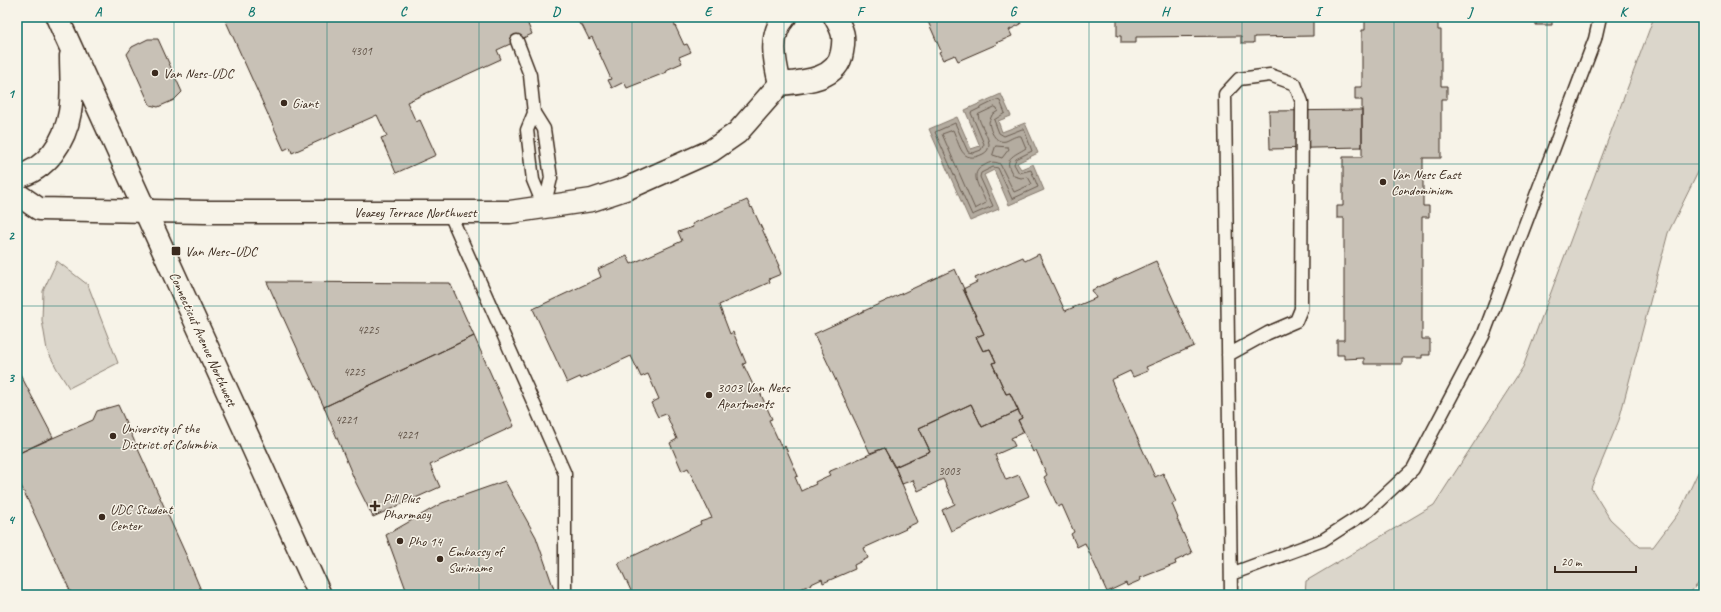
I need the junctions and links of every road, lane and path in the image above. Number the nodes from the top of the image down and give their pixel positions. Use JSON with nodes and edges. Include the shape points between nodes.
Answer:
{"nodes":[{"id":1,"x":57,"y":17,"type":"edge"},
{"id":2,"x":785,"y":17,"type":"edge"},
{"id":3,"x":835,"y":17,"type":"edge"},
{"id":4,"x":1600,"y":17,"type":"edge"},
{"id":5,"x":517,"y":41,"type":"dead end"},
{"id":6,"x":71,"y":47,"type":"junction"},
{"id":7,"x":780,"y":84,"type":"junction"},
{"id":8,"x":534,"y":113,"type":"junction"},
{"id":9,"x":17,"y":177,"type":"edge"},
{"id":10,"x":17,"y":194,"type":"edge"},
{"id":11,"x":544,"y":207,"type":"junction"},
{"id":12,"x":145,"y":211,"type":"junction"},
{"id":13,"x":449,"y":212,"type":"junction"},
{"id":14,"x":1228,"y":355,"type":"junction"},
{"id":15,"x":1231,"y":574,"type":"junction"},
{"id":16,"x":320,"y":595,"type":"edge"},
{"id":17,"x":565,"y":595,"type":"edge"},
{"id":18,"x":1231,"y":595,"type":"edge"}],
"edges":[{"from":1,"to":6,"type":"street","name":"Connecticut Avenue Northwest"},
{"from":2,"to":7,"type":"street","via":[[775,38],[775,61]]},
{"from":3,"to":7,"type":"street","via":[[843,31],[844,41],[838,65],[829,73],[815,79]]},
{"from":4,"to":15,"type":"lane","via":[[1595,38],[1483,336],[1413,469],[1368,511],[1323,540]]},
{"from":5,"to":8,"type":"lane","via":[[530,75]]},
{"from":6,"to":9,"type":"street","via":[[70,111],[62,138],[52,155],[37,169]]},
{"from":6,"to":12,"type":"street","name":"Connecticut Avenue Northwest"},
{"from":7,"to":11,"type":"street","name":"Veazey Terrace Northwest","via":[[737,133],[710,151],[618,192],[592,200]]},
{"from":8,"to":11,"type":"lane","via":[[527,130],[533,180]]},
{"from":8,"to":11,"type":"lane","via":[[544,128],[551,178]]},
{"from":10,"to":12,"type":"street","name":"Veazey Terrace Northwest","via":[[39,209]]},
{"from":11,"to":13,"type":"street","name":"Veazey Terrace Northwest","via":[[510,212]]},
{"from":12,"to":13,"type":"street","name":"Veazey Terrace Northwest"},
{"from":12,"to":16,"type":"street","name":"Connecticut Avenue Northwest"},
{"from":13,"to":17,"type":"lane","via":[[565,474]]},
{"from":14,"to":14,"type":"lane","via":[[1225,94],[1239,80],[1270,74],[1295,84],[1302,102],[1301,309],[1296,321]]},
{"from":14,"to":15,"type":"lane"},
{"from":15,"to":18,"type":"lane"}]}
